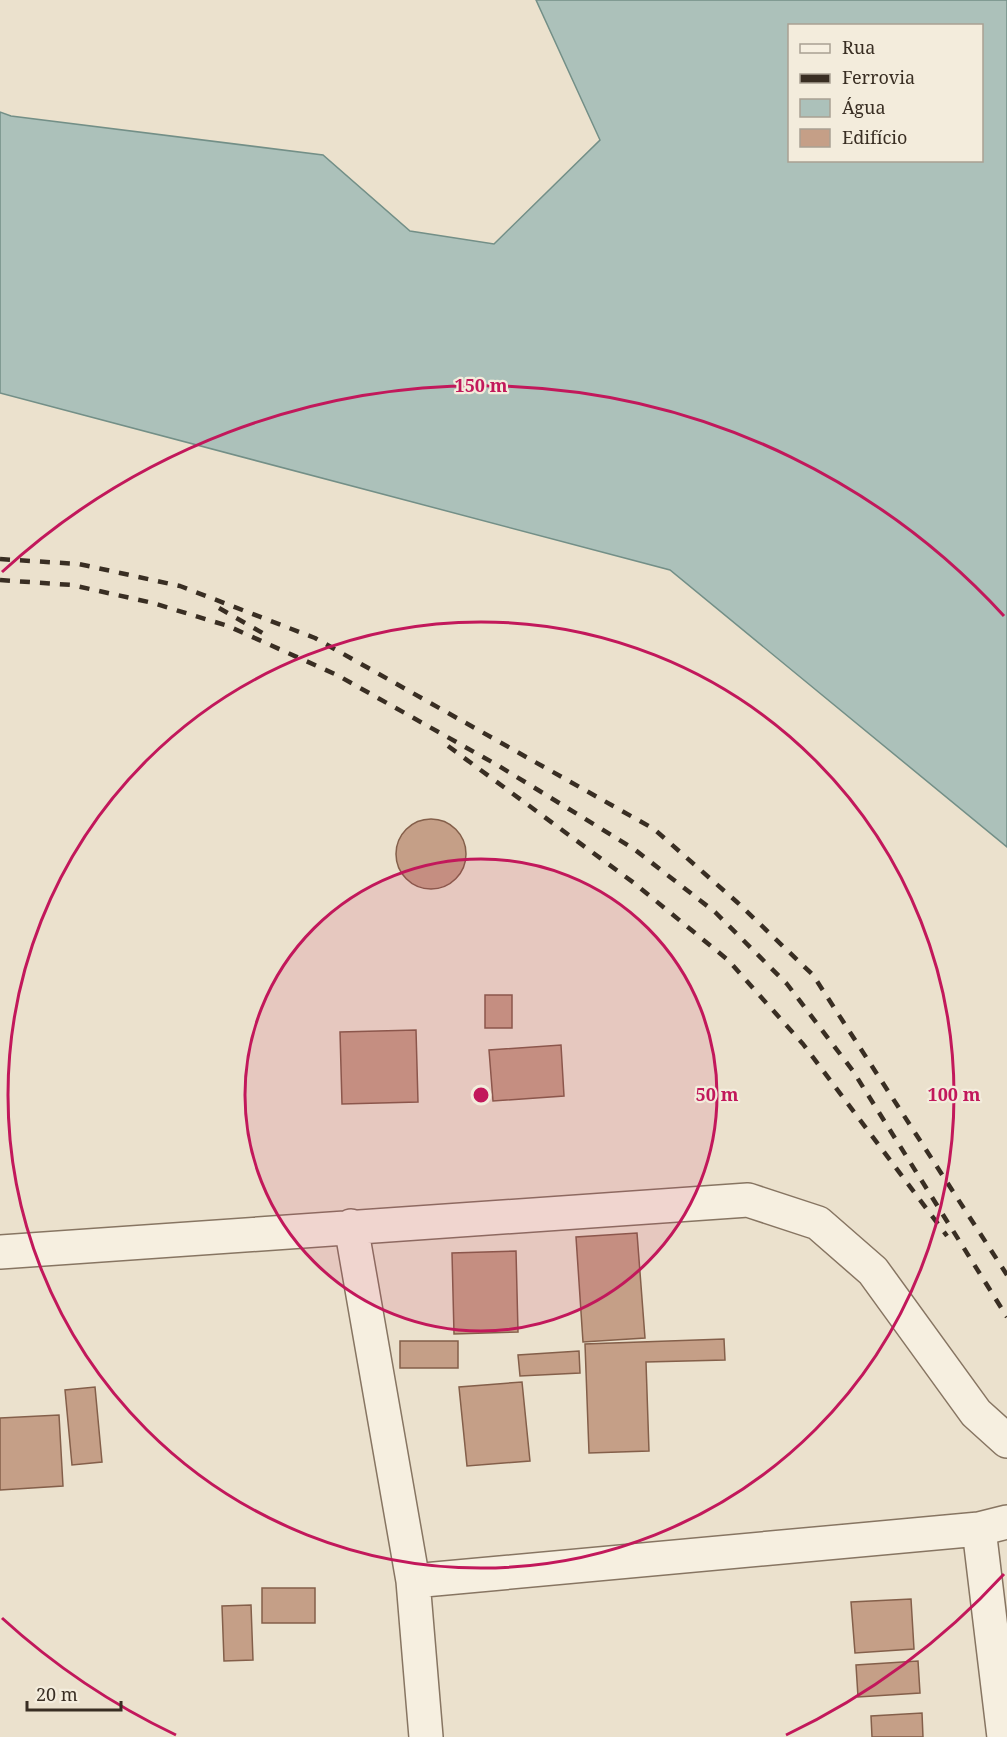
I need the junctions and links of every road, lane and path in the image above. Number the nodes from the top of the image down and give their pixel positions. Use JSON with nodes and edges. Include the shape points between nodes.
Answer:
{"nodes":[{"id":1,"x":351,"y":1226,"type":"junction"},
{"id":2,"x":0,"y":1252,"type":"edge"},
{"id":3,"x":1007,"y":1441,"type":"edge"},
{"id":4,"x":993,"y":1525,"type":"edge"},
{"id":5,"x":412,"y":1581,"type":"junction"},
{"id":6,"x":426,"y":1737,"type":"edge"},
{"id":7,"x":1004,"y":1737,"type":"edge"}],
"edges":[{"from":1,"to":2,"type":"street"},
{"from":1,"to":3,"type":"street","via":[[748,1200],[798,1216],[818,1223],[873,1271],[976,1413]]},
{"from":1,"to":5,"type":"street"},
{"from":4,"to":5,"type":"street"},
{"from":4,"to":7,"type":"street"},
{"from":5,"to":6,"type":"street"}]}
